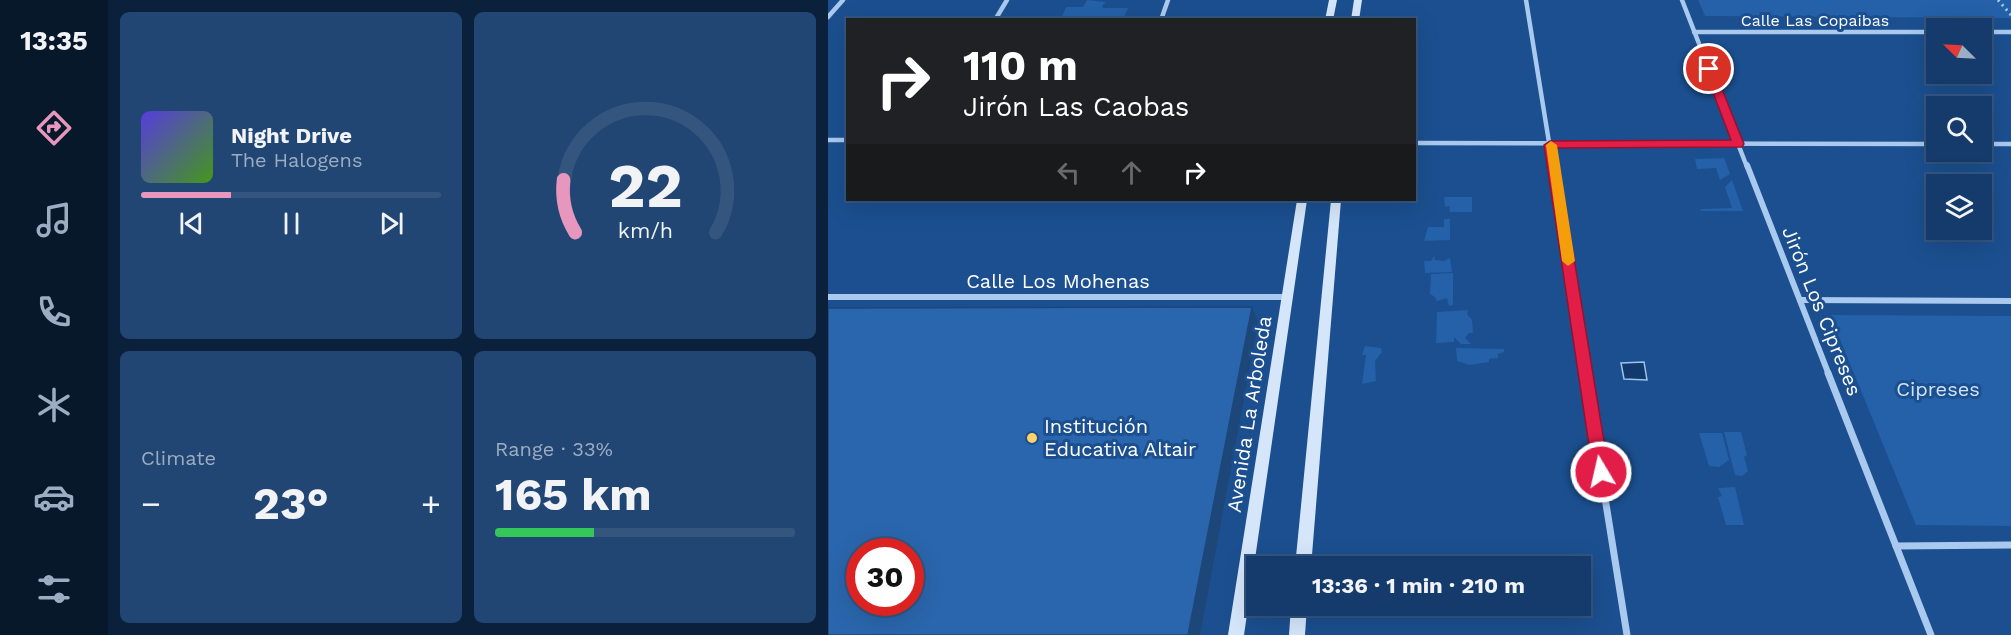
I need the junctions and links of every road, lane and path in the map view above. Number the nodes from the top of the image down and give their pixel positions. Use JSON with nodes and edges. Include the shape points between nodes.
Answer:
{"nodes":[{"id":1,"x":843,"y":0,"type":"edge"},
{"id":2,"x":1007,"y":0,"type":"edge"},
{"id":3,"x":1168,"y":0,"type":"edge"},
{"id":4,"x":1333,"y":0,"type":"edge"},
{"id":5,"x":1358,"y":0,"type":"edge"},
{"id":6,"x":1526,"y":0,"type":"edge"},
{"id":7,"x":1682,"y":0,"type":"edge"},
{"id":8,"x":1998,"y":0,"type":"edge"},
{"id":9,"x":2011,"y":15,"type":"edge"},
{"id":10,"x":828,"y":18,"type":"edge"},
{"id":11,"x":996,"y":18,"type":"edge"},
{"id":12,"x":1162,"y":18,"type":"edge"},
{"id":13,"x":1329,"y":18,"type":"edge"},
{"id":14,"x":1355,"y":18,"type":"edge"},
{"id":15,"x":1694,"y":32,"type":"junction"},
{"id":16,"x":1926,"y":32,"type":"edge"},
{"id":17,"x":1992,"y":32,"type":"edge"},
{"id":18,"x":2011,"y":32,"type":"edge"},
{"id":19,"x":828,"y":140,"type":"edge"},
{"id":20,"x":846,"y":140,"type":"edge"},
{"id":21,"x":1416,"y":143,"type":"edge"},
{"id":22,"x":1738,"y":144,"type":"junction"},
{"id":23,"x":1926,"y":144,"type":"edge"},
{"id":24,"x":1992,"y":144,"type":"edge"},
{"id":25,"x":2011,"y":144,"type":"edge"},
{"id":26,"x":1550,"y":145,"type":"junction"},
{"id":27,"x":1302,"y":201,"type":"edge"},
{"id":28,"x":1336,"y":201,"type":"edge"},
{"id":29,"x":828,"y":297,"type":"edge"},
{"id":30,"x":1288,"y":297,"type":"junction"},
{"id":31,"x":1800,"y":300,"type":"junction"},
{"id":32,"x":2011,"y":301,"type":"edge"},
{"id":33,"x":2011,"y":545,"type":"edge"},
{"id":34,"x":1896,"y":546,"type":"junction"},
{"id":35,"x":1304,"y":556,"type":"edge"},
{"id":36,"x":1298,"y":616,"type":"edge"},
{"id":37,"x":1236,"y":635,"type":"edge"},
{"id":38,"x":1297,"y":635,"type":"edge"},
{"id":39,"x":1627,"y":635,"type":"edge"},
{"id":40,"x":1931,"y":635,"type":"edge"}],
"edges":[{"from":1,"to":10,"type":"street"},
{"from":2,"to":11,"type":"street"},
{"from":3,"to":12,"type":"street"},
{"from":4,"to":13,"type":"street"},
{"from":5,"to":14,"type":"street"},
{"from":6,"to":26,"type":"street"},
{"from":7,"to":15,"type":"street","name":"Jirón Los Cipreses"},
{"from":8,"to":9,"type":"path"},
{"from":15,"to":16,"type":"street","name":"Calle Las Copaibas"},
{"from":15,"to":22,"type":"street","name":"Jirón Los Cipreses"},
{"from":17,"to":18,"type":"street"},
{"from":19,"to":20,"type":"street"},
{"from":21,"to":26,"type":"street"},
{"from":22,"to":23,"type":"street"},
{"from":22,"to":26,"type":"street"},
{"from":22,"to":31,"type":"street","name":"Jirón Los Cipreses"},
{"from":24,"to":25,"type":"street"},
{"from":26,"to":39,"type":"street"},
{"from":27,"to":30,"type":"street","name":"Avenida La Arboleda"},
{"from":28,"to":35,"type":"street"},
{"from":29,"to":30,"type":"street","name":"Calle Los Mohenas"},
{"from":30,"to":37,"type":"street","name":"Avenida La Arboleda"},
{"from":31,"to":32,"type":"street"},
{"from":31,"to":34,"type":"street","name":"Jirón Los Cipreses"},
{"from":33,"to":34,"type":"street"},
{"from":34,"to":40,"type":"street","name":"Jirón Los Cipreses"},
{"from":36,"to":38,"type":"street"}]}
